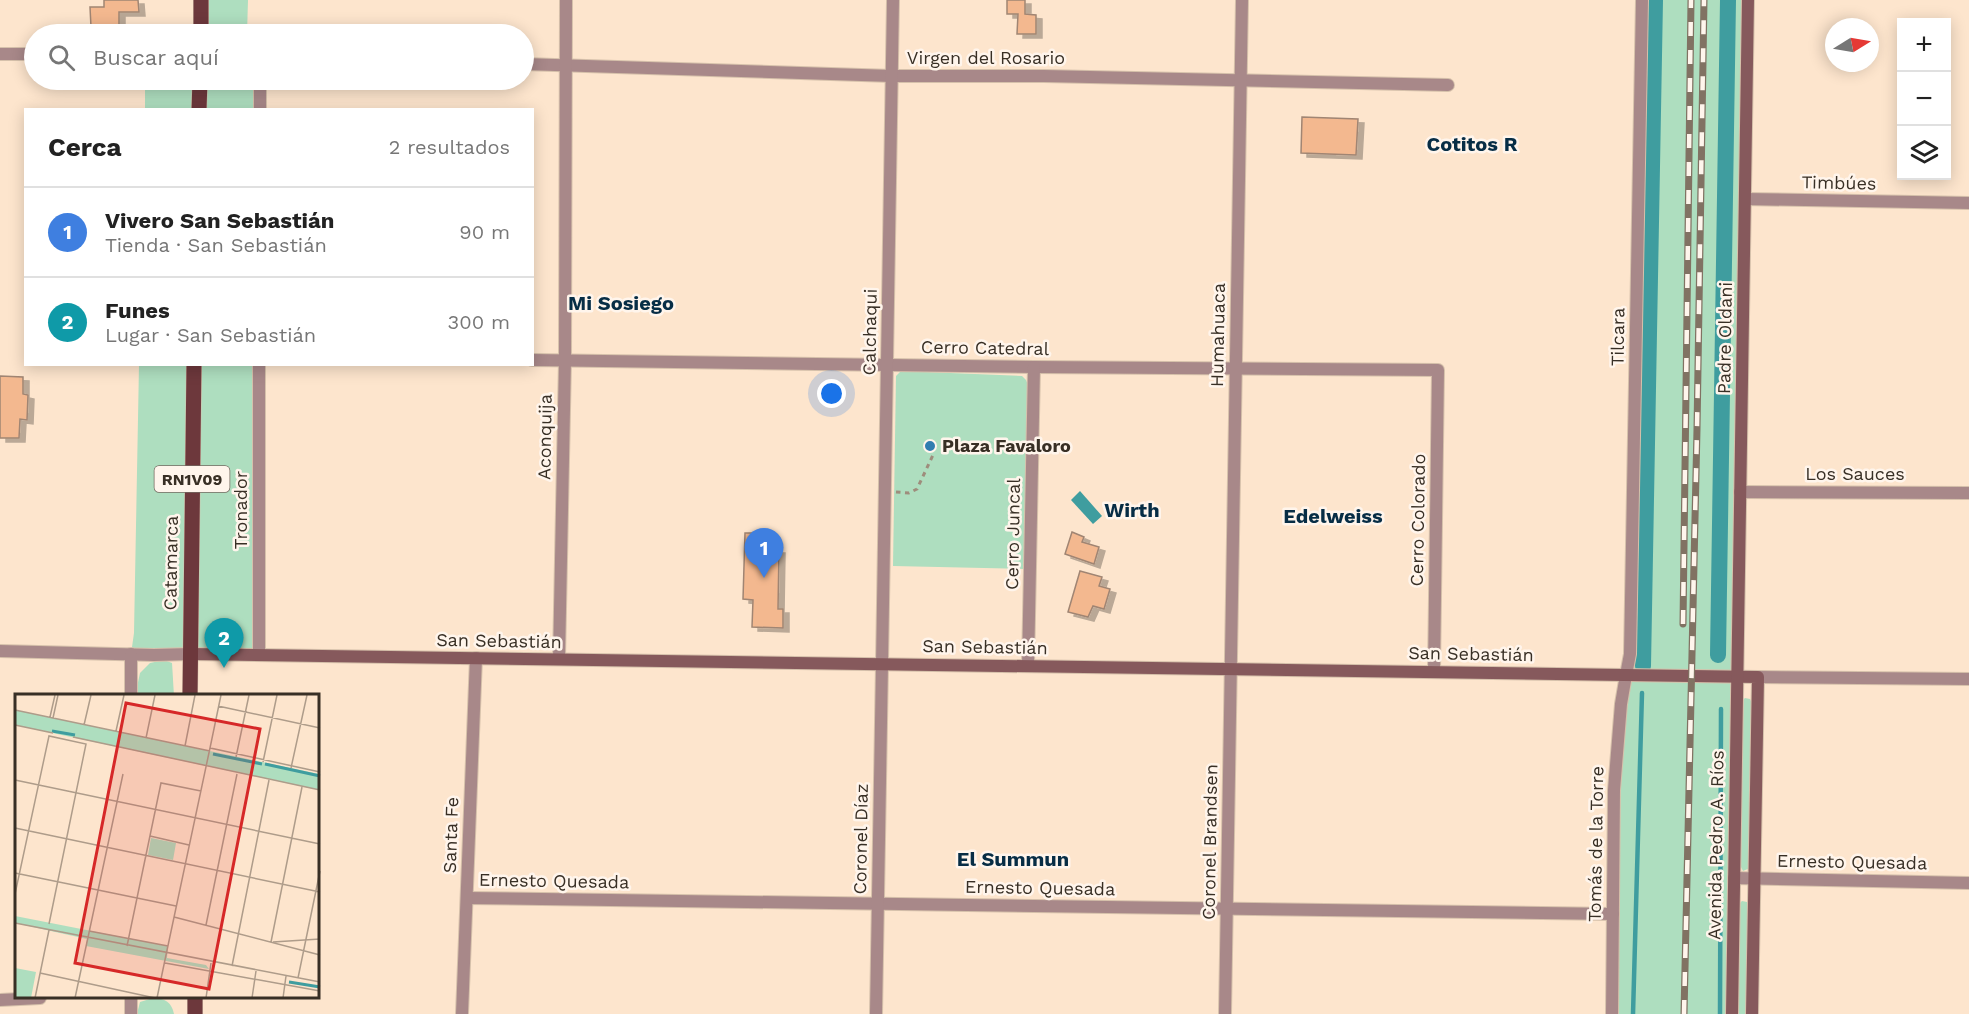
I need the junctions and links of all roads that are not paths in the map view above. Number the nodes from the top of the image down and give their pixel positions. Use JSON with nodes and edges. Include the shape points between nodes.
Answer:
{"nodes":[{"id":1,"x":201,"y":0,"type":"edge"},
{"id":2,"x":566,"y":0,"type":"edge"},
{"id":3,"x":893,"y":0,"type":"edge"},
{"id":4,"x":1242,"y":0,"type":"edge"},
{"id":5,"x":1642,"y":0,"type":"edge"},
{"id":6,"x":1748,"y":0,"type":"edge"},
{"id":7,"x":201,"y":24,"type":"edge"},
{"id":8,"x":0,"y":54,"type":"edge"},
{"id":9,"x":24,"y":54,"type":"edge"},
{"id":10,"x":534,"y":64,"type":"edge"},
{"id":11,"x":565,"y":65,"type":"junction"},
{"id":12,"x":892,"y":76,"type":"junction"},
{"id":13,"x":1240,"y":81,"type":"junction"},
{"id":14,"x":1448,"y":85,"type":"dead end"},
{"id":15,"x":200,"y":90,"type":"edge"},
{"id":16,"x":260,"y":90,"type":"edge"},
{"id":17,"x":199,"y":108,"type":"edge"},
{"id":18,"x":260,"y":108,"type":"edge"},
{"id":19,"x":1745,"y":199,"type":"junction"},
{"id":20,"x":1969,"y":203,"type":"edge"},
{"id":21,"x":534,"y":360,"type":"edge"},
{"id":22,"x":565,"y":360,"type":"junction"},
{"id":23,"x":887,"y":365,"type":"junction"},
{"id":24,"x":194,"y":366,"type":"edge"},
{"id":25,"x":259,"y":366,"type":"edge"},
{"id":26,"x":1034,"y":367,"type":"junction"},
{"id":27,"x":1236,"y":368,"type":"junction"},
{"id":28,"x":1437,"y":370,"type":"joint"},
{"id":29,"x":1740,"y":492,"type":"junction"},
{"id":30,"x":1969,"y":493,"type":"edge"},
{"id":31,"x":0,"y":651,"type":"edge"},
{"id":32,"x":131,"y":654,"type":"junction"},
{"id":33,"x":190,"y":654,"type":"junction"},
{"id":34,"x":258,"y":655,"type":"junction"},
{"id":35,"x":476,"y":658,"type":"junction"},
{"id":36,"x":559,"y":659,"type":"junction"},
{"id":37,"x":882,"y":664,"type":"junction"},
{"id":38,"x":1028,"y":666,"type":"junction"},
{"id":39,"x":1231,"y":670,"type":"junction"},
{"id":40,"x":1434,"y":672,"type":"junction"},
{"id":41,"x":1626,"y":675,"type":"junction"},
{"id":42,"x":1737,"y":676,"type":"junction"},
{"id":43,"x":1758,"y":677,"type":"junction"},
{"id":44,"x":1969,"y":679,"type":"edge"},
{"id":45,"x":131,"y":694,"type":"edge"},
{"id":46,"x":190,"y":694,"type":"edge"},
{"id":47,"x":1734,"y":878,"type":"junction"},
{"id":48,"x":1754,"y":879,"type":"junction"},
{"id":49,"x":1969,"y":883,"type":"edge"},
{"id":50,"x":467,"y":898,"type":"junction"},
{"id":51,"x":878,"y":904,"type":"junction"},
{"id":52,"x":1226,"y":909,"type":"junction"},
{"id":53,"x":1612,"y":914,"type":"junction"},
{"id":54,"x":20,"y":999,"type":"edge"},
{"id":55,"x":0,"y":1000,"type":"edge"},
{"id":56,"x":462,"y":1014,"type":"edge"},
{"id":57,"x":876,"y":1014,"type":"edge"},
{"id":58,"x":1225,"y":1014,"type":"edge"},
{"id":59,"x":1612,"y":1014,"type":"edge"},
{"id":60,"x":1732,"y":1014,"type":"edge"},
{"id":61,"x":1752,"y":1014,"type":"edge"}],
"edges":[{"from":1,"to":7,"type":"main road"},
{"from":2,"to":11,"type":"street","name":"Aconquija"},
{"from":3,"to":12,"type":"street","name":"Calchaqui"},
{"from":4,"to":13,"type":"street","name":"Humahuaca"},
{"from":5,"to":41,"type":"street","name":"Tilcara","via":[[1630,654]]},
{"from":6,"to":19,"type":"main road","name":"Padre Oldani"},
{"from":8,"to":9,"type":"street"},
{"from":10,"to":11,"type":"street","name":"Virgen del Rosario"},
{"from":11,"to":12,"type":"street","name":"Virgen del Rosario"},
{"from":11,"to":22,"type":"street","name":"Aconquija"},
{"from":12,"to":13,"type":"street","name":"Virgen del Rosario"},
{"from":12,"to":23,"type":"street","name":"Calchaqui"},
{"from":13,"to":14,"type":"street","name":"Virgen del Rosario"},
{"from":13,"to":27,"type":"street","name":"Humahuaca"},
{"from":15,"to":17,"type":"main road"},
{"from":16,"to":18,"type":"street"},
{"from":19,"to":20,"type":"street","name":"Timbúes"},
{"from":19,"to":29,"type":"main road","name":"Padre Oldani"},
{"from":21,"to":22,"type":"street","name":"Cerro Catedral"},
{"from":22,"to":23,"type":"street","name":"Cerro Catedral"},
{"from":22,"to":36,"type":"street","name":"Aconquija"},
{"from":23,"to":26,"type":"street","name":"Cerro Catedral"},
{"from":23,"to":37,"type":"street","name":"Calchaqui"},
{"from":24,"to":33,"type":"main road","name":"Catamarca","number":"RN1V09"},
{"from":25,"to":34,"type":"street","name":"Tronador"},
{"from":26,"to":27,"type":"street","name":"Cerro Catedral"},
{"from":26,"to":38,"type":"street","name":"Cerro Juncal"},
{"from":27,"to":28,"type":"street","name":"Cerro Catedral"},
{"from":27,"to":39,"type":"street","name":"Humahuaca"},
{"from":28,"to":40,"type":"street","name":"Cerro Colorado"},
{"from":29,"to":30,"type":"street","name":"Los Sauces"},
{"from":29,"to":42,"type":"main road","name":"Padre Oldani"},
{"from":31,"to":32,"type":"street","name":"San Sebastián"},
{"from":32,"to":33,"type":"street","name":"San Sebastián"},
{"from":32,"to":45,"type":"street"},
{"from":33,"to":34,"type":"main road","name":"San Sebastián"},
{"from":33,"to":46,"type":"main road","number":"RN1V09"},
{"from":34,"to":35,"type":"main road","name":"San Sebastián"},
{"from":35,"to":36,"type":"main road","name":"San Sebastián"},
{"from":35,"to":50,"type":"street","name":"Santa Fe"},
{"from":36,"to":37,"type":"main road","name":"San Sebastián"},
{"from":37,"to":38,"type":"main road","name":"San Sebastián"},
{"from":37,"to":51,"type":"street","name":"Coronel Díaz"},
{"from":38,"to":39,"type":"main road","name":"San Sebastián"},
{"from":39,"to":40,"type":"main road","name":"San Sebastián"},
{"from":39,"to":52,"type":"street","name":"Coronel Brandsen"},
{"from":40,"to":41,"type":"main road","name":"San Sebastián"},
{"from":41,"to":42,"type":"main road","name":"San Sebastián"},
{"from":41,"to":53,"type":"street","name":"Tomás de la Torre","via":[[1614,790]]},
{"from":42,"to":43,"type":"main road","name":"San Sebastián"},
{"from":42,"to":47,"type":"main road","name":"Avenida Pedro A. Ríos"},
{"from":43,"to":44,"type":"street","name":"San Sebastián"},
{"from":43,"to":48,"type":"main road"},
{"from":47,"to":48,"type":"street","name":"Ernesto Quesada"},
{"from":47,"to":60,"type":"main road","name":"Avenida Pedro A. Ríos"},
{"from":48,"to":49,"type":"street","name":"Ernesto Quesada"},
{"from":48,"to":61,"type":"main road"},
{"from":50,"to":51,"type":"street","name":"Ernesto Quesada"},
{"from":50,"to":56,"type":"street","name":"Santa Fe"},
{"from":51,"to":52,"type":"street","name":"Ernesto Quesada"},
{"from":51,"to":57,"type":"street","name":"Coronel Díaz"},
{"from":52,"to":53,"type":"street","name":"Ernesto Quesada"},
{"from":52,"to":58,"type":"street","name":"Coronel Brandsen"},
{"from":53,"to":59,"type":"street","name":"Tomás de la Torre"},
{"from":54,"to":55,"type":"street"}]}
